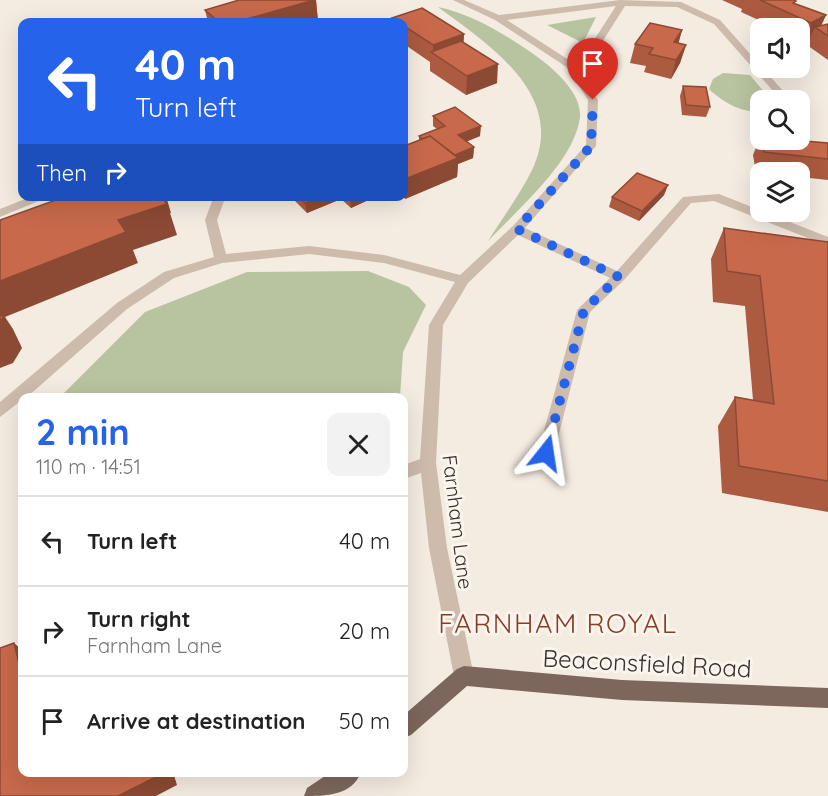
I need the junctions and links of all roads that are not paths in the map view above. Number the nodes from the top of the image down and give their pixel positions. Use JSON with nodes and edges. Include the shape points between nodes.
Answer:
{"nodes":[{"id":1,"x":457,"y":0,"type":"edge"},
{"id":2,"x":623,"y":1,"type":"edge"},
{"id":3,"x":498,"y":18,"type":"junction"},
{"id":4,"x":572,"y":66,"type":"junction"},
{"id":5,"x":777,"y":90,"type":"edge"},
{"id":6,"x":32,"y":201,"type":"edge"},
{"id":7,"x":218,"y":201,"type":"edge"},
{"id":8,"x":0,"y":213,"type":"edge"},
{"id":9,"x":517,"y":229,"type":"junction"},
{"id":10,"x":828,"y":242,"type":"edge"},
{"id":11,"x":221,"y":260,"type":"junction"},
{"id":12,"x":619,"y":277,"type":"junction"},
{"id":13,"x":463,"y":280,"type":"junction"},
{"id":14,"x":21,"y":393,"type":"edge"},
{"id":15,"x":18,"y":396,"type":"edge"},
{"id":16,"x":0,"y":411,"type":"edge"},
{"id":17,"x":546,"y":453,"type":"dead end"},
{"id":18,"x":428,"y":463,"type":"junction"},
{"id":19,"x":408,"y":470,"type":"edge"},
{"id":20,"x":464,"y":676,"type":"junction"},
{"id":21,"x":828,"y":698,"type":"edge"},
{"id":22,"x":408,"y":725,"type":"edge"},
{"id":23,"x":344,"y":777,"type":"edge"},
{"id":24,"x":315,"y":796,"type":"edge"}],
"edges":[{"from":1,"to":3,"type":"street","name":"Farnham Lane"},
{"from":2,"to":3,"type":"street"},
{"from":2,"to":4,"type":"street","via":[[589,56]]},
{"from":2,"to":5,"type":"street","via":[[678,4],[717,22]]},
{"from":3,"to":4,"type":"street","name":"Farnham Lane"},
{"from":4,"to":9,"type":"street","name":"Farnham Lane","via":[[593,100],[591,146]]},
{"from":6,"to":8,"type":"street"},
{"from":7,"to":11,"type":"street","via":[[211,220]]},
{"from":9,"to":12,"type":"street"},
{"from":9,"to":13,"type":"street","name":"Farnham Lane"},
{"from":10,"to":12,"type":"street","via":[[715,197],[687,200]]},
{"from":11,"to":13,"type":"street","via":[[309,250],[384,259]]},
{"from":11,"to":14,"type":"street","via":[[169,276],[122,306]]},
{"from":12,"to":17,"type":"street","via":[[584,310]]},
{"from":13,"to":18,"type":"street","name":"Farnham Lane","via":[[436,325]]},
{"from":15,"to":16,"type":"street"},
{"from":18,"to":19,"type":"street"},
{"from":18,"to":20,"type":"street","name":"Farnham Lane","via":[[438,548]]},
{"from":20,"to":21,"type":"main road","name":"Beaconsfield Road","via":[[622,690]]},
{"from":20,"to":22,"type":"main road"},
{"from":23,"to":24,"type":"main road"}]}
